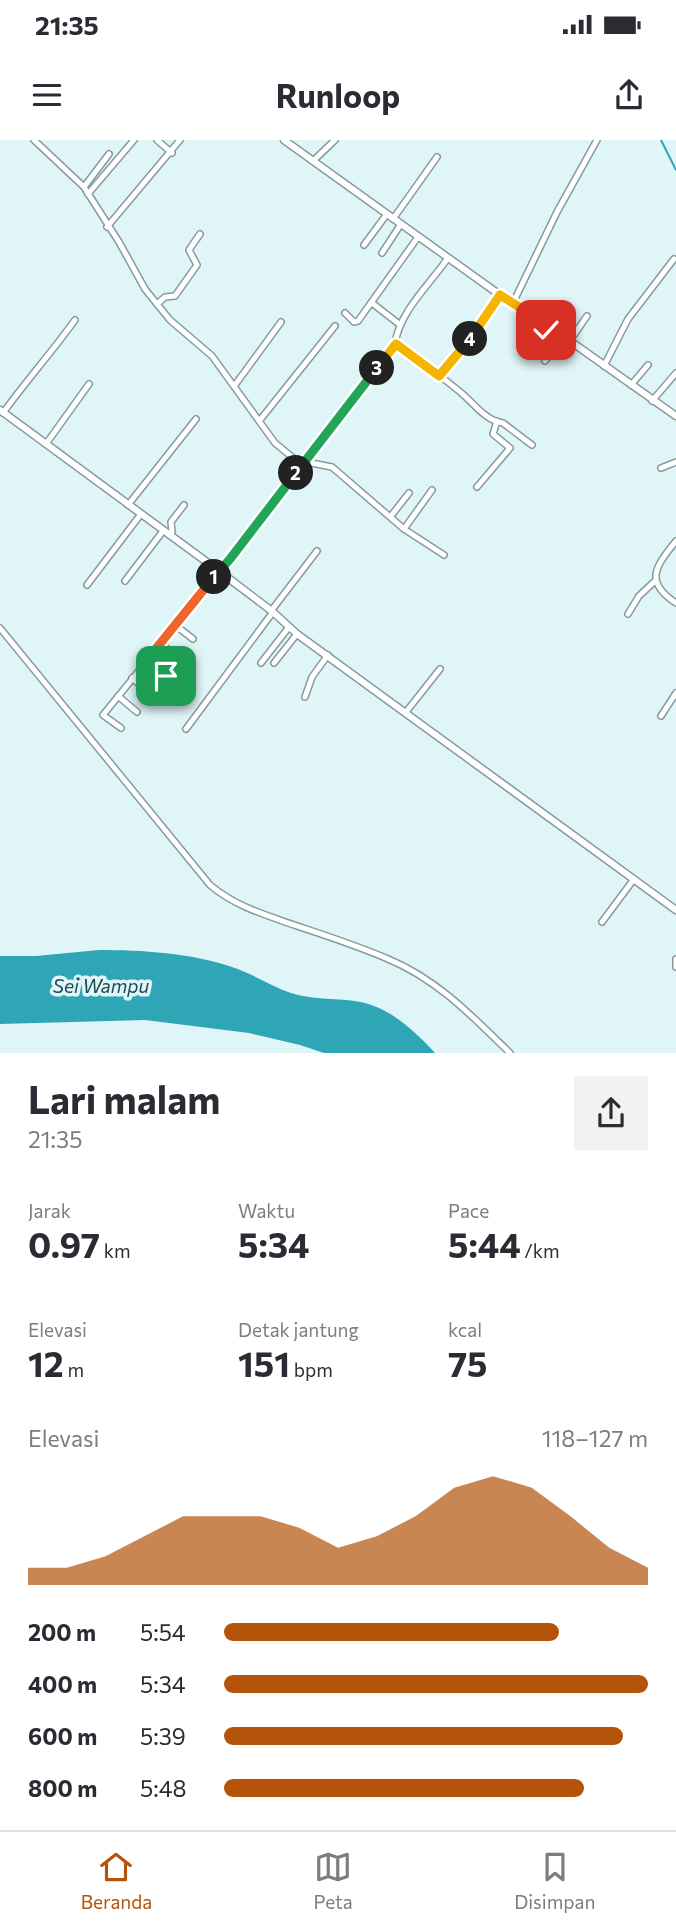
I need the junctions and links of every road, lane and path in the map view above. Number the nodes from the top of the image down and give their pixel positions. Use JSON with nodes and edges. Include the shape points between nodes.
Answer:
{"nodes":[{"id":1,"x":34,"y":140,"type":"edge"},
{"id":2,"x":134,"y":140,"type":"edge"},
{"id":3,"x":157,"y":140,"type":"edge"},
{"id":4,"x":180,"y":140,"type":"edge"},
{"id":5,"x":284,"y":140,"type":"edge"},
{"id":6,"x":335,"y":140,"type":"edge"},
{"id":7,"x":597,"y":140,"type":"edge"},
{"id":8,"x":172,"y":153,"type":"junction"},
{"id":9,"x":110,"y":154,"type":"dead end"},
{"id":10,"x":438,"y":157,"type":"dead end"},
{"id":11,"x":313,"y":162,"type":"junction"},
{"id":12,"x":84,"y":187,"type":"junction"},
{"id":13,"x":88,"y":194,"type":"junction"},
{"id":14,"x":387,"y":214,"type":"junction"},
{"id":15,"x":393,"y":219,"type":"junction"},
{"id":16,"x":401,"y":224,"type":"junction"},
{"id":17,"x":107,"y":227,"type":"junction"},
{"id":18,"x":200,"y":234,"type":"dead end"},
{"id":19,"x":418,"y":237,"type":"junction"},
{"id":20,"x":364,"y":245,"type":"dead end"},
{"id":21,"x":382,"y":253,"type":"dead end"},
{"id":22,"x":448,"y":258,"type":"junction"},
{"id":23,"x":674,"y":259,"type":"dead end"},
{"id":24,"x":500,"y":295,"type":"junction"},
{"id":25,"x":372,"y":303,"type":"junction"},
{"id":26,"x":513,"y":303,"type":"junction"},
{"id":27,"x":157,"y":304,"type":"junction"},
{"id":28,"x":345,"y":313,"type":"dead end"},
{"id":29,"x":587,"y":316,"type":"dead end"},
{"id":30,"x":75,"y":320,"type":"dead end"},
{"id":31,"x":281,"y":322,"type":"dead end"},
{"id":32,"x":399,"y":324,"type":"junction"},
{"id":33,"x":546,"y":324,"type":"junction"},
{"id":34,"x":335,"y":327,"type":"dead end"},
{"id":35,"x":569,"y":342,"type":"junction"},
{"id":36,"x":396,"y":344,"type":"junction"},
{"id":37,"x":545,"y":361,"type":"dead end"},
{"id":38,"x":648,"y":365,"type":"dead end"},
{"id":39,"x":604,"y":366,"type":"junction"},
{"id":40,"x":676,"y":373,"type":"edge"},
{"id":41,"x":439,"y":376,"type":"junction"},
{"id":42,"x":89,"y":384,"type":"dead end"},
{"id":43,"x":235,"y":385,"type":"junction"},
{"id":44,"x":631,"y":386,"type":"junction"},
{"id":45,"x":652,"y":401,"type":"junction"},
{"id":46,"x":2,"y":412,"type":"edge"},
{"id":47,"x":676,"y":416,"type":"edge"},
{"id":48,"x":196,"y":419,"type":"dead end"},
{"id":49,"x":260,"y":420,"type":"junction"},
{"id":50,"x":497,"y":421,"type":"junction"},
{"id":51,"x":46,"y":444,"type":"junction"},
{"id":52,"x":532,"y":445,"type":"dead end"},
{"id":53,"x":676,"y":461,"type":"edge"},
{"id":54,"x":305,"y":464,"type":"junction"},
{"id":55,"x":661,"y":468,"type":"dead end"},
{"id":56,"x":477,"y":487,"type":"dead end"},
{"id":57,"x":432,"y":490,"type":"dead end"},
{"id":58,"x":409,"y":493,"type":"dead end"},
{"id":59,"x":128,"y":505,"type":"junction"},
{"id":60,"x":184,"y":505,"type":"dead end"},
{"id":61,"x":141,"y":514,"type":"junction"},
{"id":62,"x":391,"y":516,"type":"junction"},
{"id":63,"x":404,"y":529,"type":"junction"},
{"id":64,"x":166,"y":533,"type":"junction"},
{"id":65,"x":676,"y":541,"type":"edge"},
{"id":66,"x":317,"y":551,"type":"dead end"},
{"id":67,"x":444,"y":555,"type":"dead end"},
{"id":68,"x":219,"y":571,"type":"junction"},
{"id":69,"x":125,"y":581,"type":"dead end"},
{"id":70,"x":655,"y":581,"type":"junction"},
{"id":71,"x":87,"y":586,"type":"dead end"},
{"id":72,"x":676,"y":603,"type":"edge"},
{"id":73,"x":272,"y":612,"type":"junction"},
{"id":74,"x":628,"y":614,"type":"dead end"},
{"id":75,"x":175,"y":625,"type":"junction"},
{"id":76,"x":289,"y":627,"type":"junction"},
{"id":77,"x":0,"y":628,"type":"edge"},
{"id":78,"x":297,"y":634,"type":"junction"},
{"id":79,"x":193,"y":639,"type":"dead end"},
{"id":80,"x":160,"y":643,"type":"junction"},
{"id":81,"x":328,"y":655,"type":"junction"},
{"id":82,"x":146,"y":661,"type":"junction"},
{"id":83,"x":183,"y":661,"type":"dead end"},
{"id":84,"x":261,"y":663,"type":"dead end"},
{"id":85,"x":274,"y":663,"type":"dead end"},
{"id":86,"x":440,"y":669,"type":"dead end"},
{"id":87,"x":166,"y":676,"type":"dead end"},
{"id":88,"x":132,"y":678,"type":"junction"},
{"id":89,"x":676,"y":693,"type":"edge"},
{"id":90,"x":118,"y":696,"type":"junction"},
{"id":91,"x":153,"y":696,"type":"dead end"},
{"id":92,"x":305,"y":697,"type":"dead end"},
{"id":93,"x":137,"y":712,"type":"dead end"},
{"id":94,"x":406,"y":712,"type":"junction"},
{"id":95,"x":661,"y":716,"type":"dead end"},
{"id":96,"x":121,"y":728,"type":"dead end"},
{"id":97,"x":186,"y":729,"type":"dead end"},
{"id":98,"x":634,"y":879,"type":"junction"},
{"id":99,"x":676,"y":910,"type":"edge"},
{"id":100,"x":602,"y":922,"type":"dead end"},
{"id":101,"x":676,"y":960,"type":"edge"},
{"id":102,"x":676,"y":967,"type":"edge"},
{"id":103,"x":510,"y":1053,"type":"edge"}],
"edges":[{"from":1,"to":12,"type":"street"},
{"from":2,"to":13,"type":"street"},
{"from":3,"to":8,"type":"street"},
{"from":4,"to":8,"type":"street"},
{"from":5,"to":11,"type":"street"},
{"from":6,"to":11,"type":"street"},
{"from":7,"to":26,"type":"street"},
{"from":8,"to":17,"type":"street"},
{"from":9,"to":12,"type":"street"},
{"from":10,"to":15,"type":"street"},
{"from":11,"to":14,"type":"street"},
{"from":12,"to":13,"type":"street"},
{"from":13,"to":17,"type":"street"},
{"from":14,"to":15,"type":"street"},
{"from":14,"to":20,"type":"street"},
{"from":15,"to":16,"type":"street"},
{"from":16,"to":19,"type":"street"},
{"from":16,"to":21,"type":"street"},
{"from":17,"to":27,"type":"street"},
{"from":18,"to":27,"type":"street","via":[[188,250],[196,262],[194,269],[175,296],[164,297]]},
{"from":19,"to":22,"type":"street"},
{"from":19,"to":25,"type":"street"},
{"from":22,"to":24,"type":"street"},
{"from":22,"to":32,"type":"street"},
{"from":23,"to":39,"type":"street","via":[[628,319]]},
{"from":24,"to":26,"type":"street"},
{"from":24,"to":41,"type":"street"},
{"from":25,"to":28,"type":"street","via":[[356,322]]},
{"from":25,"to":32,"type":"street"},
{"from":26,"to":33,"type":"street"},
{"from":27,"to":43,"type":"street","via":[[212,356]]},
{"from":29,"to":35,"type":"street"},
{"from":30,"to":46,"type":"street"},
{"from":31,"to":43,"type":"street"},
{"from":32,"to":36,"type":"street"},
{"from":33,"to":35,"type":"street"},
{"from":33,"to":37,"type":"street","via":[[547,334],[557,344]]},
{"from":34,"to":49,"type":"street"},
{"from":35,"to":39,"type":"street"},
{"from":36,"to":41,"type":"street"},
{"from":36,"to":54,"type":"street"},
{"from":38,"to":44,"type":"street"},
{"from":39,"to":44,"type":"street"},
{"from":40,"to":45,"type":"street"},
{"from":41,"to":50,"type":"street"},
{"from":42,"to":51,"type":"street"},
{"from":43,"to":49,"type":"street"},
{"from":44,"to":45,"type":"street"},
{"from":45,"to":47,"type":"street"},
{"from":46,"to":51,"type":"street"},
{"from":48,"to":59,"type":"street"},
{"from":49,"to":54,"type":"street","via":[[275,443]]},
{"from":50,"to":52,"type":"street"},
{"from":50,"to":56,"type":"street","via":[[493,434],[510,447]]},
{"from":51,"to":59,"type":"street"},
{"from":53,"to":55,"type":"street"},
{"from":54,"to":62,"type":"street","via":[[331,467]]},
{"from":54,"to":68,"type":"street"},
{"from":57,"to":63,"type":"street"},
{"from":58,"to":62,"type":"street"},
{"from":59,"to":61,"type":"street"},
{"from":60,"to":64,"type":"street","via":[[170,525],[172,532]]},
{"from":61,"to":64,"type":"street"},
{"from":61,"to":71,"type":"street"},
{"from":62,"to":63,"type":"street"},
{"from":63,"to":67,"type":"street"},
{"from":64,"to":68,"type":"street"},
{"from":64,"to":69,"type":"street"},
{"from":65,"to":70,"type":"street"},
{"from":66,"to":73,"type":"street"},
{"from":68,"to":73,"type":"street"},
{"from":68,"to":75,"type":"street"},
{"from":70,"to":72,"type":"street"},
{"from":70,"to":74,"type":"street"},
{"from":73,"to":76,"type":"street"},
{"from":73,"to":97,"type":"street"},
{"from":75,"to":79,"type":"street"},
{"from":75,"to":80,"type":"street"},
{"from":76,"to":78,"type":"street"},
{"from":76,"to":84,"type":"street"},
{"from":77,"to":103,"type":"street","via":[[221,895],[420,974],[463,1007]]},
{"from":78,"to":81,"type":"street"},
{"from":78,"to":85,"type":"street"},
{"from":80,"to":82,"type":"street"},
{"from":80,"to":83,"type":"street"},
{"from":81,"to":92,"type":"street"},
{"from":81,"to":94,"type":"street"},
{"from":82,"to":87,"type":"street"},
{"from":82,"to":88,"type":"street"},
{"from":86,"to":94,"type":"street"},
{"from":88,"to":90,"type":"street"},
{"from":88,"to":91,"type":"street"},
{"from":89,"to":95,"type":"street"},
{"from":90,"to":93,"type":"street"},
{"from":90,"to":96,"type":"street","via":[[103,715]]},
{"from":94,"to":98,"type":"street"},
{"from":98,"to":99,"type":"street"},
{"from":98,"to":100,"type":"street"},
{"from":101,"to":102,"type":"street"}]}
